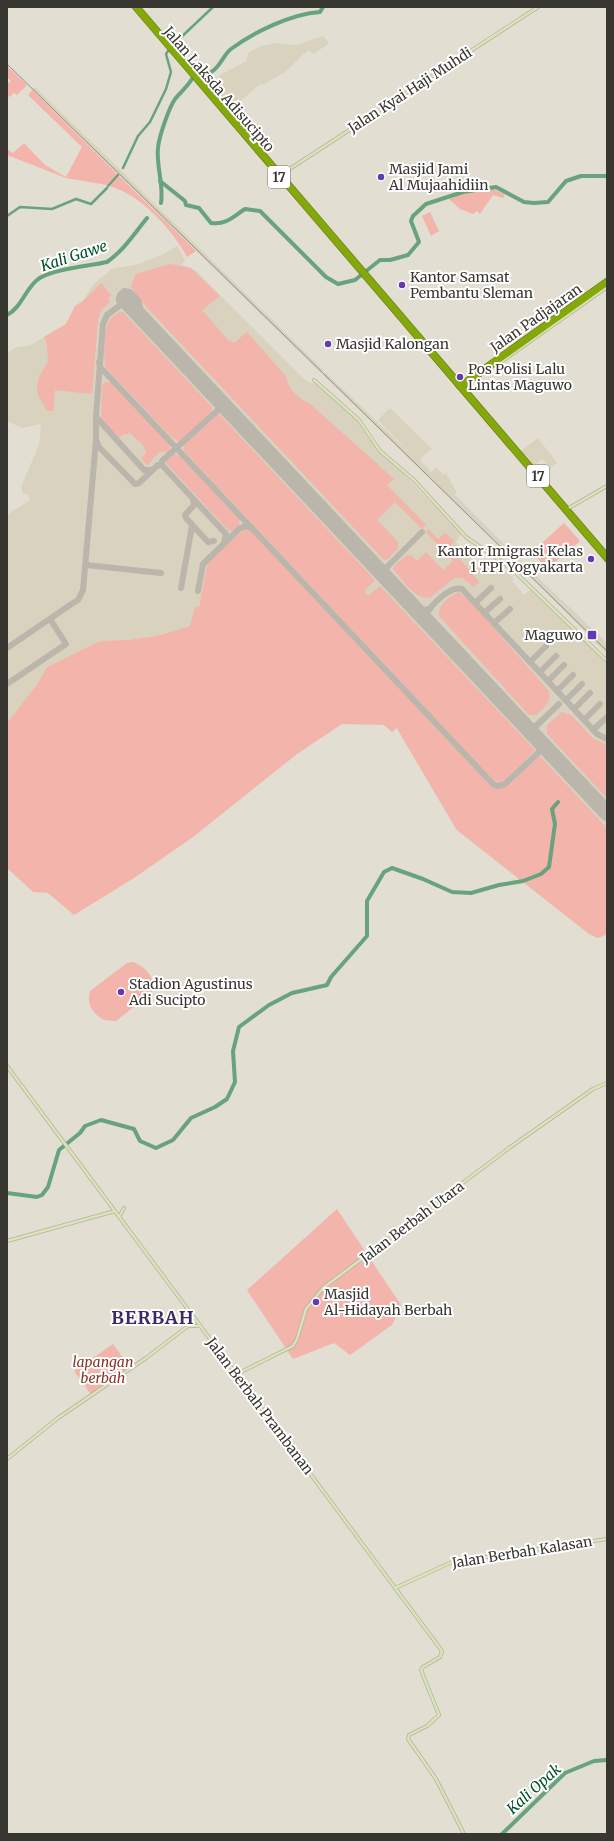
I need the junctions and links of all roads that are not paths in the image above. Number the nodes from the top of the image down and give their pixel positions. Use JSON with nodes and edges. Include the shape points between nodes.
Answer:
{"nodes":[{"id":1,"x":134,"y":7,"type":"edge"},
{"id":2,"x":138,"y":7,"type":"edge"},
{"id":3,"x":538,"y":7,"type":"edge"},
{"id":4,"x":191,"y":70,"type":"junction"},
{"id":5,"x":201,"y":82,"type":"junction"},
{"id":6,"x":282,"y":174,"type":"junction"},
{"id":7,"x":361,"y":269,"type":"junction"},
{"id":8,"x":369,"y":278,"type":"junction"},
{"id":9,"x":607,"y":279,"type":"edge"},
{"id":10,"x":607,"y":285,"type":"edge"},
{"id":11,"x":494,"y":363,"type":"junction"},
{"id":12,"x":454,"y":377,"type":"junction"},
{"id":13,"x":314,"y":380,"type":"dead end"},
{"id":14,"x":469,"y":380,"type":"junction"},
{"id":15,"x":460,"y":387,"type":"junction"},
{"id":16,"x":470,"y":396,"type":"junction"},
{"id":17,"x":607,"y":486,"type":"edge"},
{"id":18,"x":567,"y":509,"type":"junction"},
{"id":19,"x":607,"y":555,"type":"edge"},
{"id":20,"x":607,"y":560,"type":"edge"},
{"id":21,"x":607,"y":661,"type":"edge"},
{"id":22,"x":7,"y":1066,"type":"edge"},
{"id":23,"x":607,"y":1083,"type":"edge"},
{"id":24,"x":124,"y":1208,"type":"dead end"},
{"id":25,"x":115,"y":1211,"type":"junction"},
{"id":26,"x":119,"y":1217,"type":"junction"},
{"id":27,"x":7,"y":1241,"type":"edge"},
{"id":28,"x":196,"y":1320,"type":"junction"},
{"id":29,"x":187,"y":1326,"type":"junction"},
{"id":30,"x":201,"y":1326,"type":"junction"},
{"id":31,"x":237,"y":1374,"type":"junction"},
{"id":32,"x":7,"y":1459,"type":"edge"},
{"id":33,"x":607,"y":1539,"type":"edge"},
{"id":34,"x":395,"y":1588,"type":"junction"},
{"id":35,"x":464,"y":1834,"type":"edge"}],
"edges":[{"from":1,"to":4,"type":"highway","name":"Jalan Laksda Adisucipto","number":"17"},
{"from":2,"to":4,"type":"highway","name":"Jalan Laksda Adisucipto","number":"17"},
{"from":3,"to":6,"type":"street","name":"Jalan Kyai Haji Muhdi"},
{"from":4,"to":5,"type":"highway","name":"Jalan Laksda Adisucipto","number":"17"},
{"from":5,"to":6,"type":"highway","name":"Jalan Laksda Adisucipto","number":"17"},
{"from":5,"to":7,"type":"highway","name":"Jalan Laksda Adisucipto","number":"17"},
{"from":6,"to":7,"type":"highway","name":"Jalan Laksda Adisucipto","number":"17"},
{"from":7,"to":8,"type":"highway","name":"Jalan Laksda Adisucipto","number":"17"},
{"from":8,"to":12,"type":"highway","name":"Jalan Laksda Adisucipto","number":"17"},
{"from":8,"to":15,"type":"highway","name":"Jalan Laksda Adisucipto","number":"17"},
{"from":9,"to":11,"type":"highway","name":"Jalan Padjajaran"},
{"from":10,"to":11,"type":"highway","name":"Jalan Padjajaran"},
{"from":11,"to":14,"type":"highway","name":"Jalan Padjajaran"},
{"from":12,"to":14,"type":"highway"},
{"from":12,"to":15,"type":"highway","name":"Jalan Laksda Adisucipto","number":"17"},
{"from":13,"to":21,"type":"street","via":[[358,420],[380,451],[414,480],[466,537],[512,568]]},
{"from":14,"to":15,"type":"highway","name":"Jalan Padjajaran"},
{"from":14,"to":16,"type":"highway"},
{"from":15,"to":16,"type":"highway","number":"17"},
{"from":15,"to":20,"type":"highway","number":"17"},
{"from":16,"to":18,"type":"highway","number":"17"},
{"from":17,"to":18,"type":"street"},
{"from":18,"to":19,"type":"highway","number":"17"},
{"from":22,"to":25,"type":"street","name":"Jalan Berbah Prambanan"},
{"from":23,"to":31,"type":"street","name":"Jalan Berbah Utara","via":[[594,1089],[509,1148],[323,1288],[306,1310],[296,1340],[291,1347]]},
{"from":24,"to":26,"type":"street"},
{"from":25,"to":26,"type":"street","name":"Jalan Berbah Prambanan"},
{"from":25,"to":27,"type":"street"},
{"from":26,"to":28,"type":"street","name":"Jalan Berbah Prambanan"},
{"from":28,"to":29,"type":"street"},
{"from":28,"to":30,"type":"street","name":"Jalan Berbah Prambanan"},
{"from":29,"to":30,"type":"street"},
{"from":29,"to":32,"type":"street","via":[[146,1358],[58,1418]]},
{"from":30,"to":31,"type":"street","name":"Jalan Berbah Prambanan"},
{"from":31,"to":34,"type":"street","name":"Jalan Berbah Prambanan"},
{"from":33,"to":34,"type":"street","name":"Jalan Berbah Kalasan","via":[[452,1562]]},
{"from":34,"to":35,"type":"street","name":"Jalan Berbah Prambanan","via":[[442,1654],[422,1669],[439,1715],[427,1726],[409,1735],[408,1740],[436,1779]]}]}
